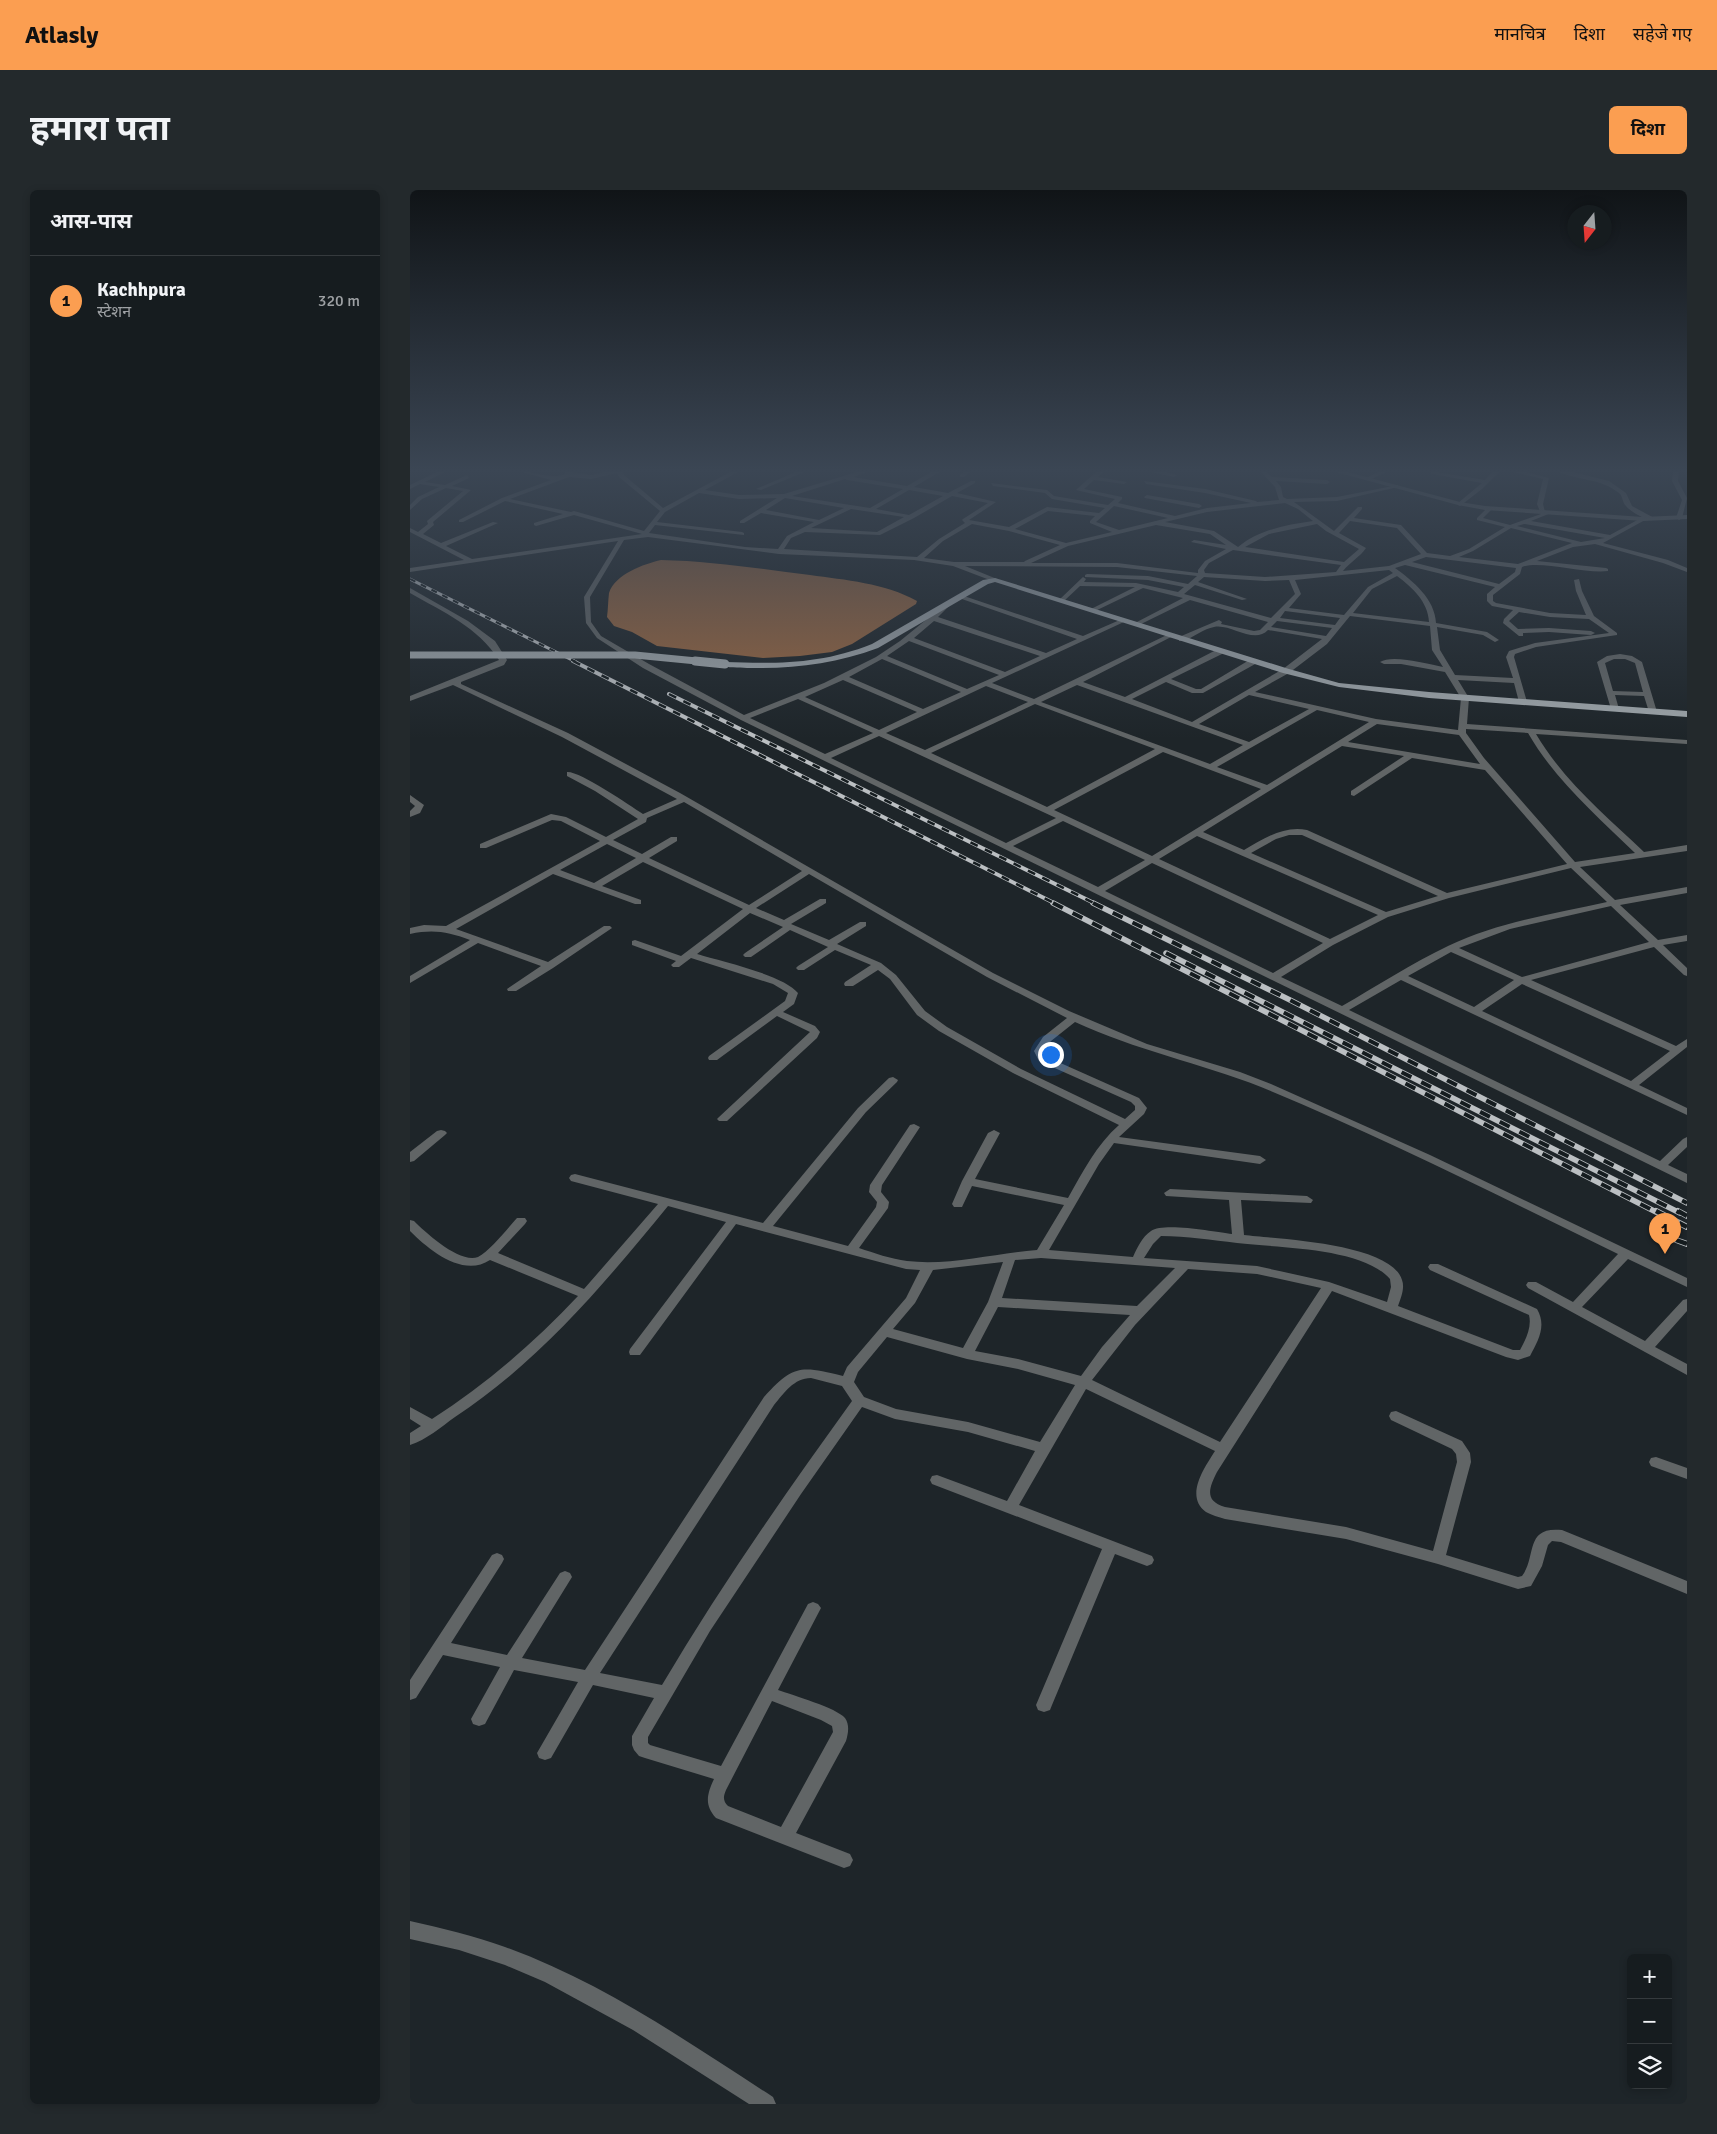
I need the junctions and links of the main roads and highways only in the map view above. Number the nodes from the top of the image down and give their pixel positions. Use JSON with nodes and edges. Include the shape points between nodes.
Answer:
{"nodes":[{"id":1,"x":410,"y":655,"type":"edge"},
{"id":2,"x":1687,"y":714,"type":"edge"}],
"edges":[{"from":1,"to":2,"type":"main road","bridge":true,"via":[[635,655],[777,667],[814,665],[875,646],[986,582],[995,580],[1286,671],[1364,689]]}]}
